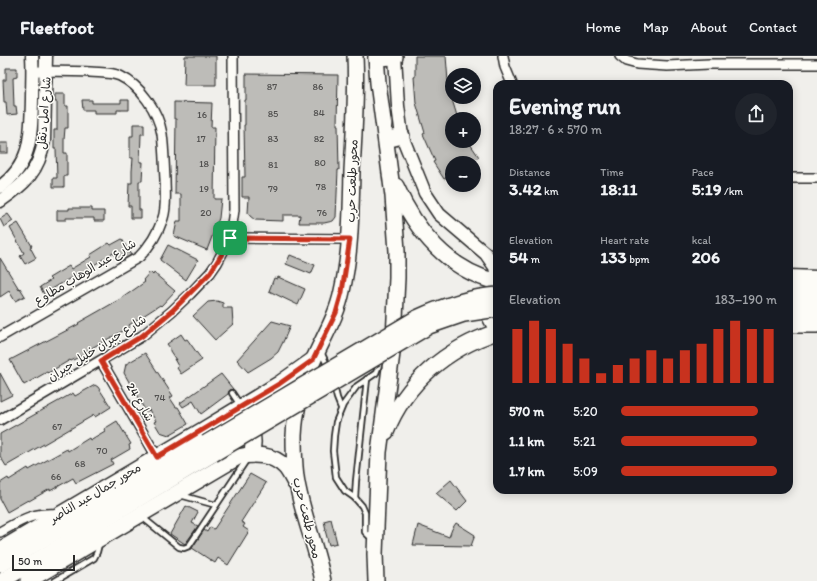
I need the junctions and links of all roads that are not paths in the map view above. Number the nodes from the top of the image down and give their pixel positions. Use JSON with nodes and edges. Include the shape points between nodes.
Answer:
{"nodes":[{"id":1,"x":32,"y":56,"type":"edge"},
{"id":2,"x":46,"y":56,"type":"edge"},
{"id":3,"x":233,"y":56,"type":"edge"},
{"id":4,"x":355,"y":56,"type":"edge"},
{"id":5,"x":395,"y":56,"type":"edge"},
{"id":6,"x":504,"y":56,"type":"edge"},
{"id":7,"x":620,"y":56,"type":"edge"},
{"id":8,"x":376,"y":57,"type":"edge"},
{"id":9,"x":817,"y":64,"type":"edge"},
{"id":10,"x":32,"y":71,"type":"junction"},
{"id":11,"x":46,"y":71,"type":"junction"},
{"id":12,"x":511,"y":80,"type":"edge"},
{"id":13,"x":402,"y":136,"type":"junction"},
{"id":14,"x":386,"y":140,"type":"junction"},
{"id":15,"x":390,"y":169,"type":"junction"},
{"id":16,"x":793,"y":178,"type":"edge"},
{"id":17,"x":817,"y":178,"type":"edge"},
{"id":18,"x":0,"y":187,"type":"edge"},
{"id":19,"x":0,"y":201,"type":"edge"},
{"id":20,"x":230,"y":238,"type":"junction"},
{"id":21,"x":350,"y":239,"type":"junction"},
{"id":22,"x":493,"y":265,"type":"edge"},
{"id":23,"x":793,"y":276,"type":"edge"},
{"id":24,"x":817,"y":276,"type":"edge"},
{"id":25,"x":493,"y":282,"type":"edge"},
{"id":26,"x":793,"y":286,"type":"edge"},
{"id":27,"x":817,"y":288,"type":"edge"},
{"id":28,"x":493,"y":290,"type":"edge"},
{"id":29,"x":493,"y":296,"type":"edge"},
{"id":30,"x":793,"y":298,"type":"edge"},
{"id":31,"x":817,"y":299,"type":"edge"},
{"id":32,"x":493,"y":310,"type":"edge"},
{"id":33,"x":793,"y":312,"type":"edge"},
{"id":34,"x":817,"y":312,"type":"edge"},
{"id":35,"x":493,"y":324,"type":"edge"},
{"id":36,"x":793,"y":325,"type":"edge"},
{"id":37,"x":817,"y":325,"type":"edge"},
{"id":38,"x":493,"y":333,"type":"edge"},
{"id":39,"x":0,"y":337,"type":"edge"},
{"id":40,"x":316,"y":355,"type":"junction"},
{"id":41,"x":101,"y":361,"type":"junction"},
{"id":42,"x":380,"y":362,"type":"dead end"},
{"id":43,"x":366,"y":379,"type":"junction"},
{"id":44,"x":232,"y":393,"type":"dead end"},
{"id":45,"x":341,"y":408,"type":"junction"},
{"id":46,"x":237,"y":409,"type":"junction"},
{"id":47,"x":0,"y":420,"type":"edge"},
{"id":48,"x":206,"y":439,"type":"junction"},
{"id":49,"x":379,"y":452,"type":"junction"},
{"id":50,"x":251,"y":455,"type":"junction"},
{"id":51,"x":157,"y":457,"type":"junction"},
{"id":52,"x":298,"y":486,"type":"junction"},
{"id":53,"x":175,"y":494,"type":"junction"},
{"id":54,"x":355,"y":498,"type":"junction"},
{"id":55,"x":216,"y":505,"type":"junction"},
{"id":56,"x":60,"y":514,"type":"junction"},
{"id":57,"x":139,"y":515,"type":"junction"},
{"id":58,"x":0,"y":532,"type":"edge"},
{"id":59,"x":100,"y":538,"type":"junction"},
{"id":60,"x":375,"y":538,"type":"junction"},
{"id":61,"x":0,"y":550,"type":"edge"},
{"id":62,"x":0,"y":565,"type":"edge"},
{"id":63,"x":2,"y":581,"type":"edge"},
{"id":64,"x":28,"y":581,"type":"edge"},
{"id":65,"x":55,"y":581,"type":"edge"},
{"id":66,"x":323,"y":581,"type":"edge"},
{"id":67,"x":376,"y":581,"type":"edge"}],
"edges":[{"from":1,"to":10,"type":"street","name":"شارع امل دنقل"},
{"from":2,"to":11,"type":"street","name":"شارع امل دنقل"},
{"from":3,"to":20,"type":"street","name":"شارع جبران خليل جبران","via":[[234,210]]},
{"from":4,"to":21,"type":"main road","name":"محور طلعت حرب"},
{"from":5,"to":8,"type":"main road"},
{"from":5,"to":13,"type":"street"},
{"from":6,"to":12,"type":"street"},
{"from":7,"to":9,"type":"street","via":[[637,64],[667,66]]},
{"from":8,"to":14,"type":"main road"},
{"from":10,"to":11,"type":"street","name":"شارع عبد الوهاب مطاوع"},
{"from":10,"to":18,"type":"street","name":"شارع امل دنقل","via":[[32,131],[28,149],[16,172]]},
{"from":11,"to":19,"type":"street","name":"شارع امل دنقل","via":[[44,141],[38,165],[22,185]]},
{"from":11,"to":39,"type":"street","name":"شارع عبد الوهاب مطاوع","via":[[108,73],[119,76],[148,100],[162,132],[165,207],[163,219],[154,238],[139,257]]},
{"from":13,"to":14,"type":"main road"},
{"from":13,"to":22,"type":"street","via":[[425,193],[439,214],[486,254]]},
{"from":14,"to":15,"type":"main road"},
{"from":15,"to":25,"type":"main road","via":[[406,207],[432,242],[461,268]]},
{"from":15,"to":49,"type":"main road","via":[[396,223],[396,300],[394,338]]},
{"from":16,"to":17,"type":"street"},
{"from":20,"to":21,"type":"street"},
{"from":20,"to":41,"type":"street","name":"شارع جبران خليل جبران","via":[[210,273],[172,311],[142,336]]},
{"from":21,"to":40,"type":"main road","name":"محور طلعت حرب","via":[[336,313]]},
{"from":23,"to":24,"type":"street"},
{"from":26,"to":27,"type":"main road"},
{"from":28,"to":35,"type":"main road","via":[[489,296],[488,309]]},
{"from":29,"to":48,"type":"main road","bridge":true,"via":[[461,301],[418,318]]},
{"from":30,"to":31,"type":"main road"},
{"from":32,"to":48,"type":"main road","bridge":true,"via":[[464,314],[429,326]]},
{"from":33,"to":34,"type":"main road"},
{"from":36,"to":37,"type":"main road"},
{"from":38,"to":49,"type":"main road","via":[[461,347],[438,362],[423,376],[409,391],[394,414]]},
{"from":40,"to":45,"type":"lane","via":[[330,372]]},
{"from":40,"to":46,"type":"main road","name":"محور جمال عبد الناصر","via":[[279,384]]},
{"from":40,"to":52,"type":"main road","name":"محور طلعت حرب","via":[[304,384],[296,416],[294,461]]},
{"from":41,"to":47,"type":"street","name":"شارع جبران خليل جبران"},
{"from":41,"to":51,"type":"street","name":"شارع 24"},
{"from":42,"to":43,"type":"lane","via":[[376,373]]},
{"from":43,"to":45,"type":"lane","via":[[353,391]]},
{"from":43,"to":54,"type":"lane"},
{"from":44,"to":46,"type":"lane"},
{"from":45,"to":54,"type":"lane","via":[[334,436],[335,472],[341,487]]},
{"from":46,"to":48,"type":"main road","name":"محور جمال عبد الناصر"},
{"from":46,"to":50,"type":"main road","via":[[251,430]]},
{"from":48,"to":51,"type":"main road","name":"محور جمال عبد الناصر"},
{"from":48,"to":62,"type":"main road"},
{"from":48,"to":63,"type":"main road"},
{"from":49,"to":60,"type":"main road"},
{"from":50,"to":52,"type":"main road","via":[[265,456],[279,462]]},
{"from":50,"to":53,"type":"main road","via":[[232,460]]},
{"from":50,"to":55,"type":"lane"},
{"from":51,"to":56,"type":"main road","name":"محور جمال عبد الناصر"},
{"from":52,"to":66,"type":"main road","name":"محور طلعت حرب"},
{"from":53,"to":55,"type":"lane"},
{"from":53,"to":57,"type":"main road"},
{"from":54,"to":60,"type":"lane","via":[[364,509],[365,532]]},
{"from":55,"to":57,"type":"lane","via":[[189,546],[184,548],[179,547]]},
{"from":56,"to":58,"type":"street","via":[[30,516]]},
{"from":56,"to":61,"type":"main road","name":"محور جمال عبد الناصر"},
{"from":57,"to":59,"type":"main road"},
{"from":59,"to":64,"type":"main road"},
{"from":59,"to":65,"type":"lane","via":[[94,558]]},
{"from":60,"to":67,"type":"main road"}]}
